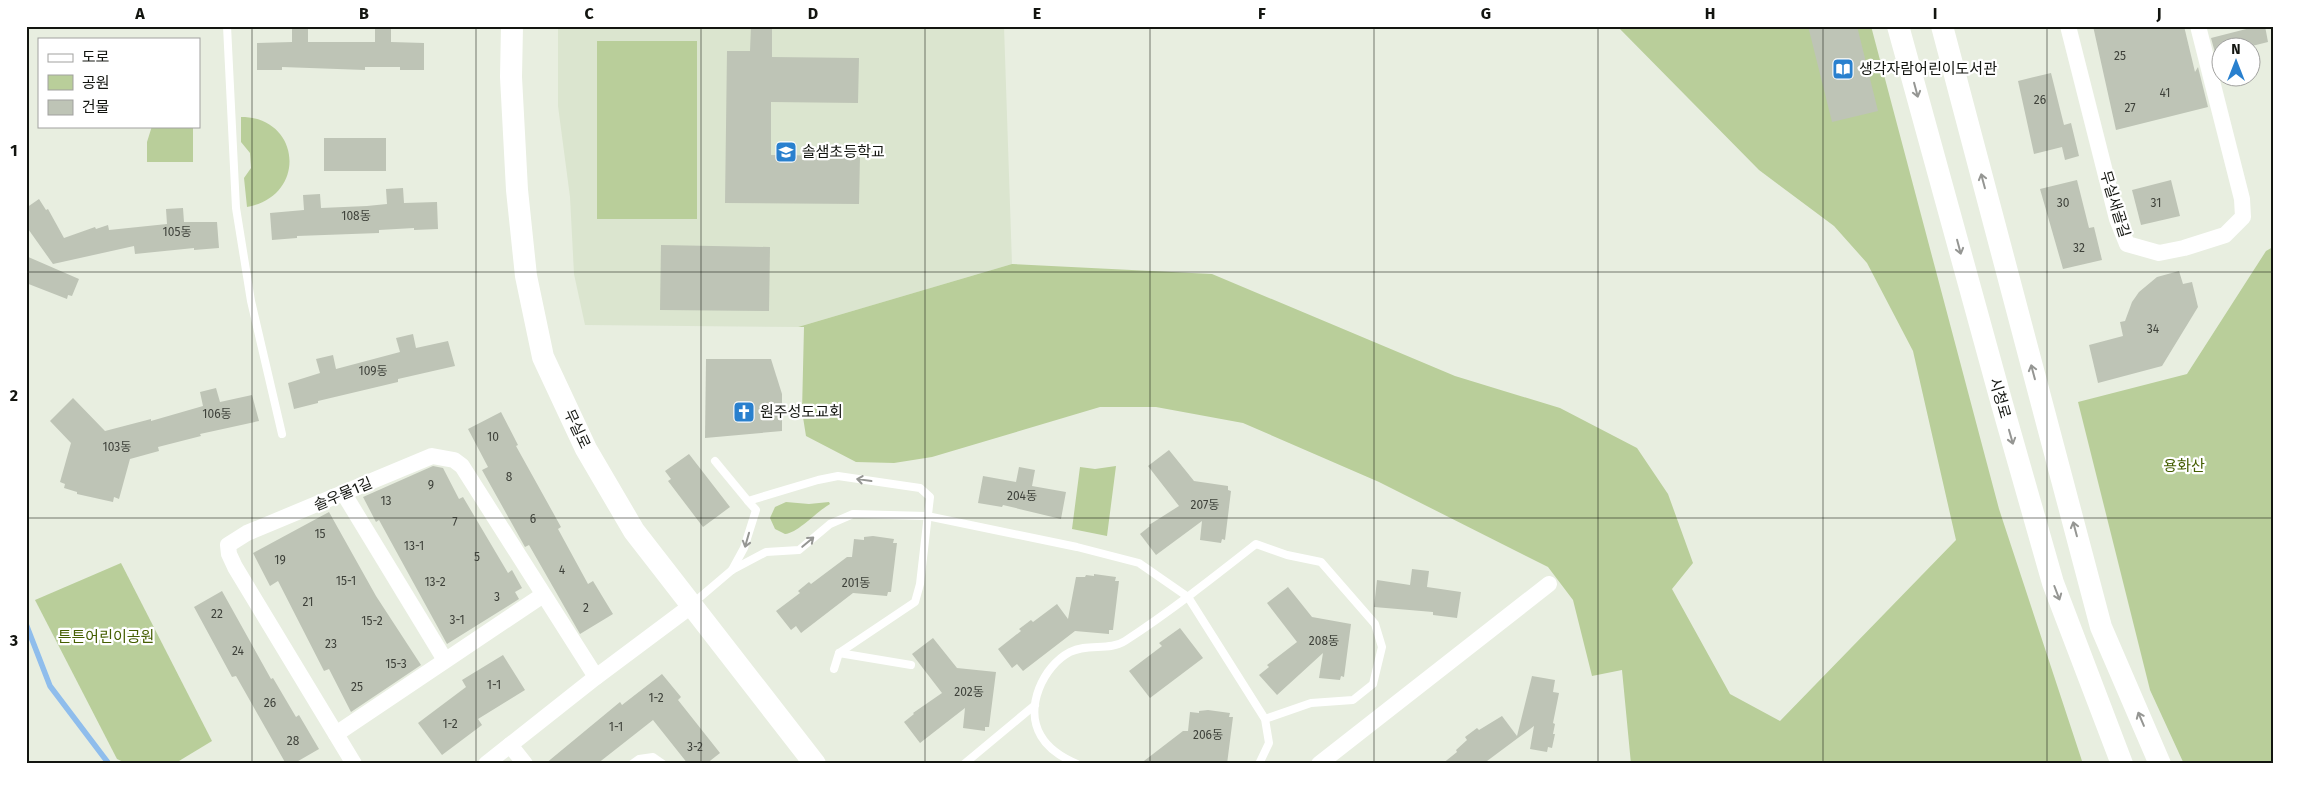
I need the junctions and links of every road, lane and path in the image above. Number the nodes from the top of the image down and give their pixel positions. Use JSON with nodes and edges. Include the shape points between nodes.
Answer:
{"nodes":[{"id":1,"x":227,"y":26,"type":"edge"},
{"id":2,"x":512,"y":26,"type":"edge"},
{"id":3,"x":1898,"y":26,"type":"edge"},
{"id":4,"x":1942,"y":26,"type":"edge"},
{"id":5,"x":2068,"y":26,"type":"edge"},
{"id":6,"x":2198,"y":26,"type":"edge"},
{"id":7,"x":282,"y":434,"type":"dead end"},
{"id":8,"x":715,"y":461,"type":"dead end"},
{"id":9,"x":344,"y":494,"type":"junction"},
{"id":10,"x":748,"y":501,"type":"junction"},
{"id":11,"x":927,"y":516,"type":"junction"},
{"id":12,"x":732,"y":570,"type":"junction"},
{"id":13,"x":1548,"y":584,"type":"dead end"},
{"id":14,"x":543,"y":595,"type":"junction"},
{"id":15,"x":1188,"y":597,"type":"junction"},
{"id":16,"x":691,"y":606,"type":"junction"},
{"id":17,"x":839,"y":653,"type":"junction"},
{"id":18,"x":445,"y":660,"type":"junction"},
{"id":19,"x":912,"y":665,"type":"dead end"},
{"id":20,"x":834,"y":668,"type":"dead end"},
{"id":21,"x":596,"y":677,"type":"junction"},
{"id":22,"x":1036,"y":705,"type":"junction"},
{"id":23,"x":1265,"y":719,"type":"junction"},
{"id":24,"x":336,"y":734,"type":"junction"},
{"id":25,"x":510,"y":745,"type":"junction"},
{"id":26,"x":354,"y":764,"type":"edge"},
{"id":27,"x":486,"y":764,"type":"edge"},
{"id":28,"x":525,"y":764,"type":"edge"},
{"id":29,"x":632,"y":764,"type":"edge"},
{"id":30,"x":663,"y":764,"type":"edge"},
{"id":31,"x":815,"y":764,"type":"edge"},
{"id":32,"x":964,"y":764,"type":"edge"},
{"id":33,"x":1076,"y":764,"type":"edge"},
{"id":34,"x":1259,"y":764,"type":"edge"},
{"id":35,"x":1319,"y":764,"type":"edge"},
{"id":36,"x":2122,"y":764,"type":"edge"},
{"id":37,"x":2160,"y":764,"type":"edge"}],
"edges":[{"from":1,"to":7,"type":"lane","via":[[236,208],[250,301]]},
{"from":2,"to":16,"type":"street","name":"무실로","via":[[511,77],[517,190],[526,276],[543,357],[586,449],[629,523]]},
{"from":3,"to":36,"type":"street","name":"시청로","one_way":true,"via":[[2053,582]]},
{"from":37,"to":4,"type":"street","one_way":true,"via":[[2102,627]]},
{"from":5,"to":6,"type":"street","name":"무실새골길","via":[[2117,218],[2127,244],[2159,253],[2225,235],[2243,217],[2242,200]]},
{"from":8,"to":10,"type":"lane"},
{"from":9,"to":14,"type":"street","name":"솔우물1길","via":[[432,456],[454,460],[462,466]]},
{"from":9,"to":18,"type":"street"},
{"from":9,"to":24,"type":"street","name":"솔우물1길","via":[[248,533],[228,545],[235,567]]},
{"from":11,"to":10,"type":"lane","one_way":true,"via":[[930,497],[920,488],[838,476]]},
{"from":10,"to":12,"type":"lane","one_way":true,"via":[[756,510],[744,548]]},
{"from":12,"to":11,"type":"lane","one_way":true,"via":[[766,552],[799,550],[830,524],[853,514]]},
{"from":11,"to":15,"type":"lane","via":[[1139,563]]},
{"from":11,"to":17,"type":"lane","via":[[915,602]]},
{"from":12,"to":16,"type":"lane"},
{"from":13,"to":35,"type":"street"},
{"from":14,"to":18,"type":"street"},
{"from":14,"to":21,"type":"street","name":"솔우물1길"},
{"from":15,"to":22,"type":"lane","via":[[1123,642],[1071,651],[1058,660],[1046,674]]},
{"from":15,"to":23,"type":"lane"},
{"from":15,"to":23,"type":"lane","via":[[1256,544],[1286,555],[1321,562],[1376,624],[1382,647],[1373,684],[1353,700],[1311,702]]},
{"from":16,"to":21,"type":"street"},
{"from":16,"to":31,"type":"street","name":"무실로"},
{"from":17,"to":19,"type":"lane"},
{"from":17,"to":20,"type":"lane"},
{"from":18,"to":24,"type":"street"},
{"from":21,"to":25,"type":"street"},
{"from":22,"to":32,"type":"lane"},
{"from":22,"to":33,"type":"lane","via":[[1036,722],[1041,736],[1063,758]]},
{"from":23,"to":34,"type":"lane","via":[[1269,744]]},
{"from":24,"to":26,"type":"street","name":"솔우물1길"},
{"from":25,"to":27,"type":"street"},
{"from":25,"to":28,"type":"street"},
{"from":29,"to":30,"type":"lane","via":[[639,759],[653,757]]}]}
